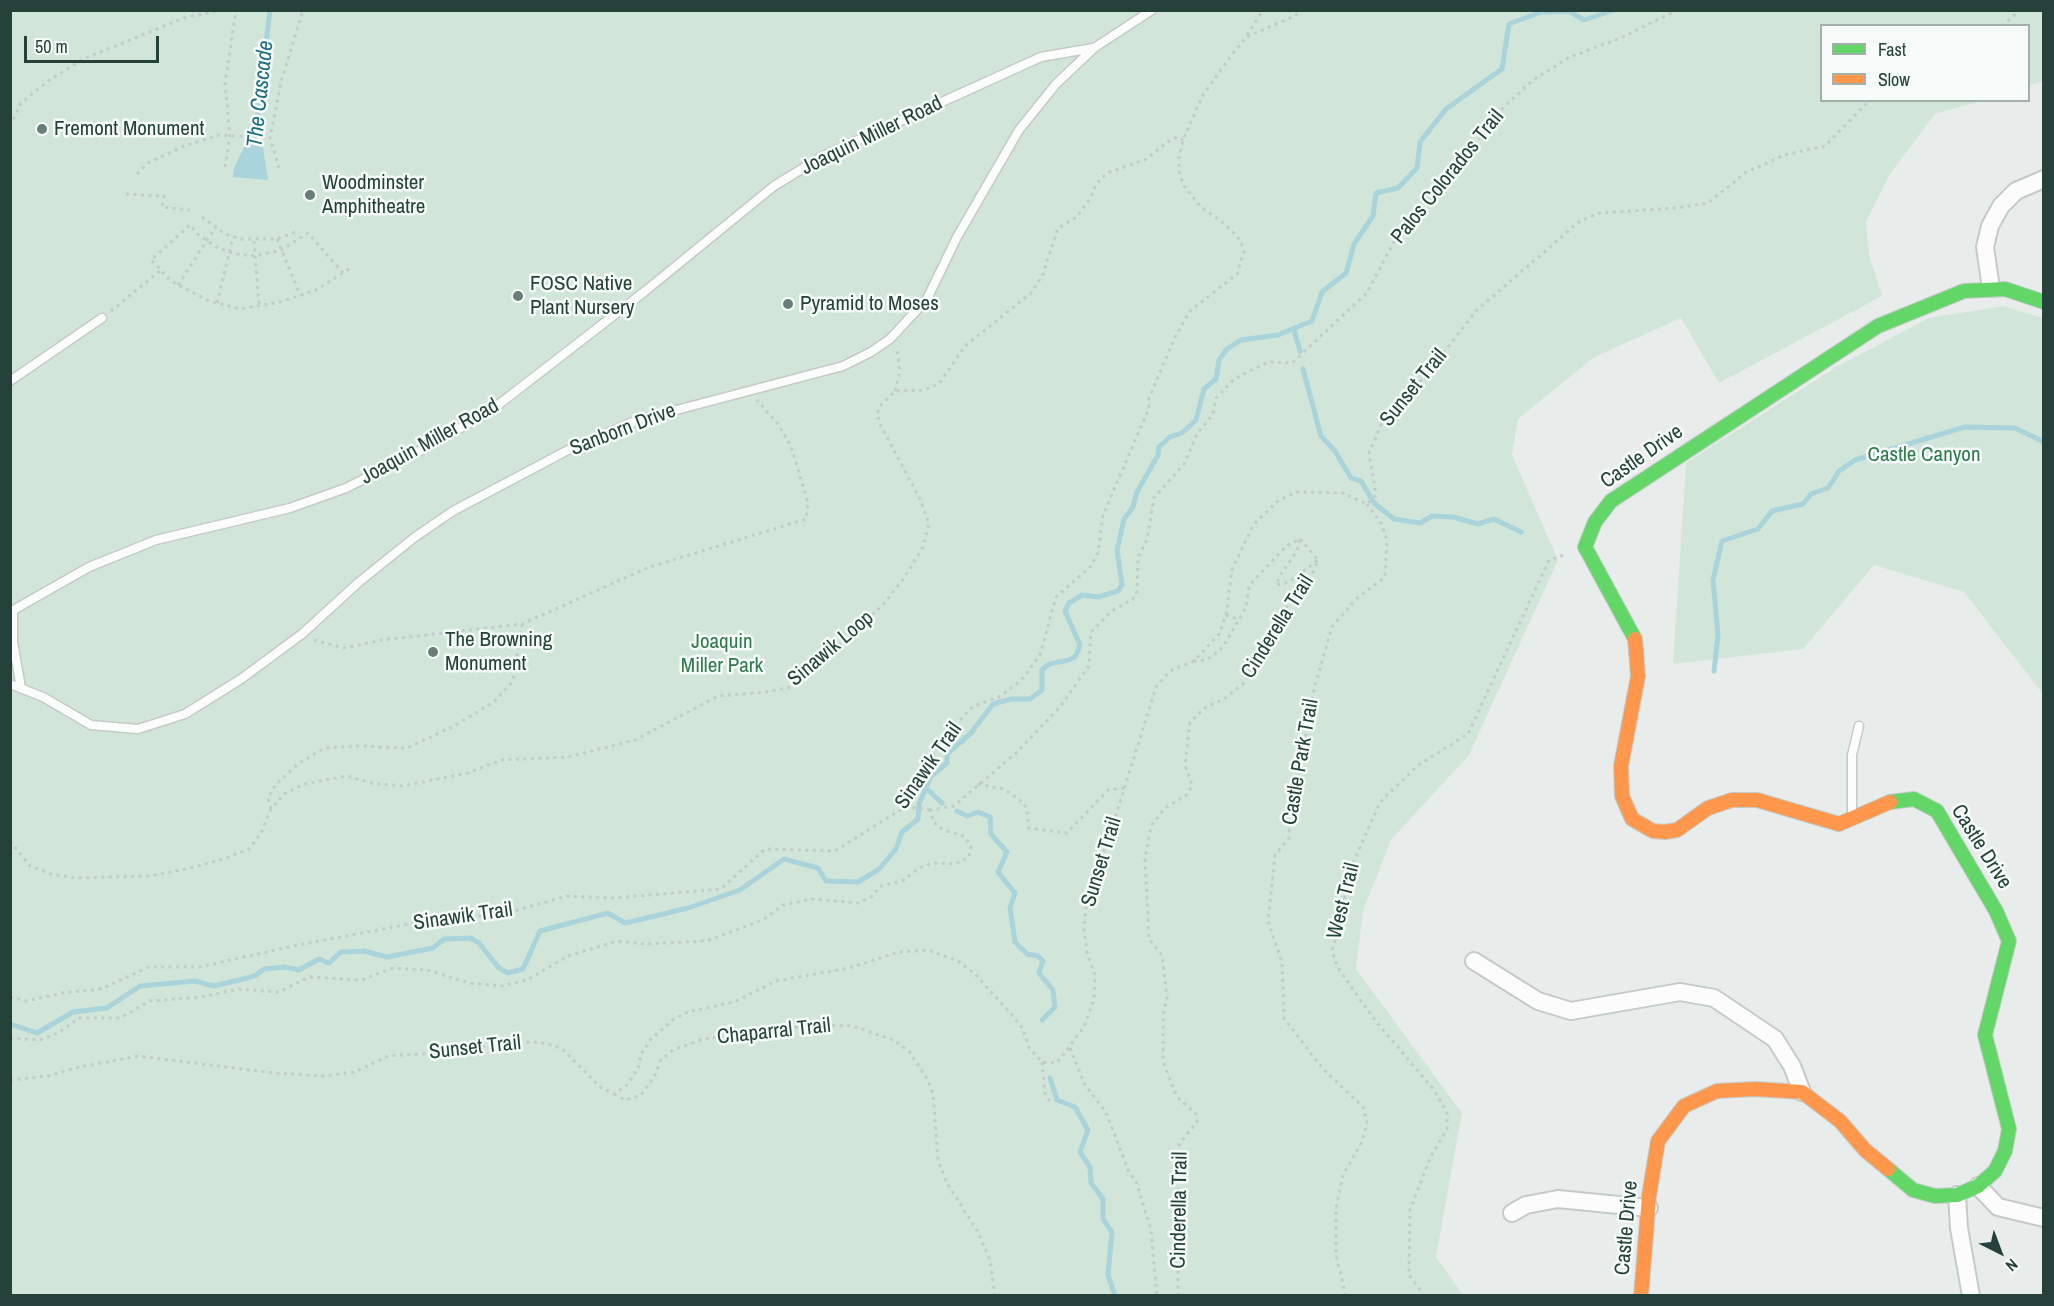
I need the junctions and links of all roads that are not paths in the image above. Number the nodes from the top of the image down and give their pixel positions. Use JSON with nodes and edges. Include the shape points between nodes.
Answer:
{"nodes":[{"id":1,"x":1152,"y":10,"type":"edge"},
{"id":2,"x":1094,"y":48,"type":"junction"},
{"id":3,"x":2043,"y":179,"type":"edge"},
{"id":4,"x":1990,"y":288,"type":"junction"},
{"id":5,"x":2043,"y":302,"type":"edge"},
{"id":6,"x":102,"y":318,"type":"road end"},
{"id":7,"x":10,"y":381,"type":"edge"},
{"id":8,"x":12,"y":612,"type":"edge"},
{"id":9,"x":10,"y":684,"type":"edge"},
{"id":10,"x":21,"y":688,"type":"junction"},
{"id":11,"x":1859,"y":726,"type":"dead end"},
{"id":12,"x":1852,"y":818,"type":"junction"},
{"id":13,"x":1474,"y":961,"type":"dead end"},
{"id":14,"x":1802,"y":1092,"type":"junction"},
{"id":15,"x":1978,"y":1186,"type":"junction"},
{"id":16,"x":1957,"y":1195,"type":"junction"},
{"id":17,"x":1649,"y":1208,"type":"junction"},
{"id":18,"x":1512,"y":1213,"type":"dead end"},
{"id":19,"x":2043,"y":1218,"type":"edge"},
{"id":20,"x":1641,"y":1296,"type":"edge"},
{"id":21,"x":1971,"y":1296,"type":"edge"}],
"edges":[{"from":1,"to":2,"type":"lane","name":"Sanborn Drive"},
{"from":2,"to":8,"type":"lane","name":"Joaquin Miller Road","via":[[1041,57],[823,156],[765,193],[489,412],[416,453],[346,488],[290,508],[156,540],[89,567]]},
{"from":2,"to":10,"type":"lane","name":"Sanborn Drive","via":[[1056,84],[1019,130],[957,237],[927,299],[890,339],[843,366],[635,421],[570,449],[453,511],[359,582],[302,634],[185,714],[138,729],[91,725]]},
{"from":3,"to":4,"type":"street","via":[[2016,191],[2001,206],[1990,226],[1985,247]]},
{"from":4,"to":5,"type":"street","name":"Castle Drive"},
{"from":4,"to":12,"type":"street","name":"Castle Drive","via":[[1964,291],[1868,333],[1611,501],[1595,522],[1585,547],[1635,639],[1638,676],[1621,766],[1622,796],[1632,819],[1653,831],[1677,830],[1708,808],[1732,800],[1757,800],[1839,824]]},
{"from":6,"to":7,"type":"lane"},
{"from":8,"to":10,"type":"lane"},
{"from":9,"to":10,"type":"lane","name":"Sanborn Drive"},
{"from":11,"to":12,"type":"lane","via":[[1852,755]]},
{"from":12,"to":15,"type":"street","name":"Castle Drive","via":[[1888,802],[1914,799],[1937,812],[1996,911],[2009,941],[1985,1035],[2009,1129],[2005,1151],[1995,1171]]},
{"from":13,"to":14,"type":"street","via":[[1538,1001],[1571,1011],[1680,992],[1714,998],[1775,1039]]},
{"from":14,"to":16,"type":"street","name":"Castle Drive","via":[[1840,1121],[1865,1150],[1913,1190],[1935,1196]]},
{"from":14,"to":17,"type":"street","name":"Castle Drive","via":[[1717,1091],[1684,1106],[1658,1141]]},
{"from":15,"to":16,"type":"street","name":"Castle Drive"},
{"from":15,"to":19,"type":"street","via":[[1998,1207]]},
{"from":16,"to":21,"type":"street"},
{"from":17,"to":18,"type":"street","via":[[1558,1198],[1526,1205]]},
{"from":17,"to":20,"type":"street","name":"Castle Drive"}]}
